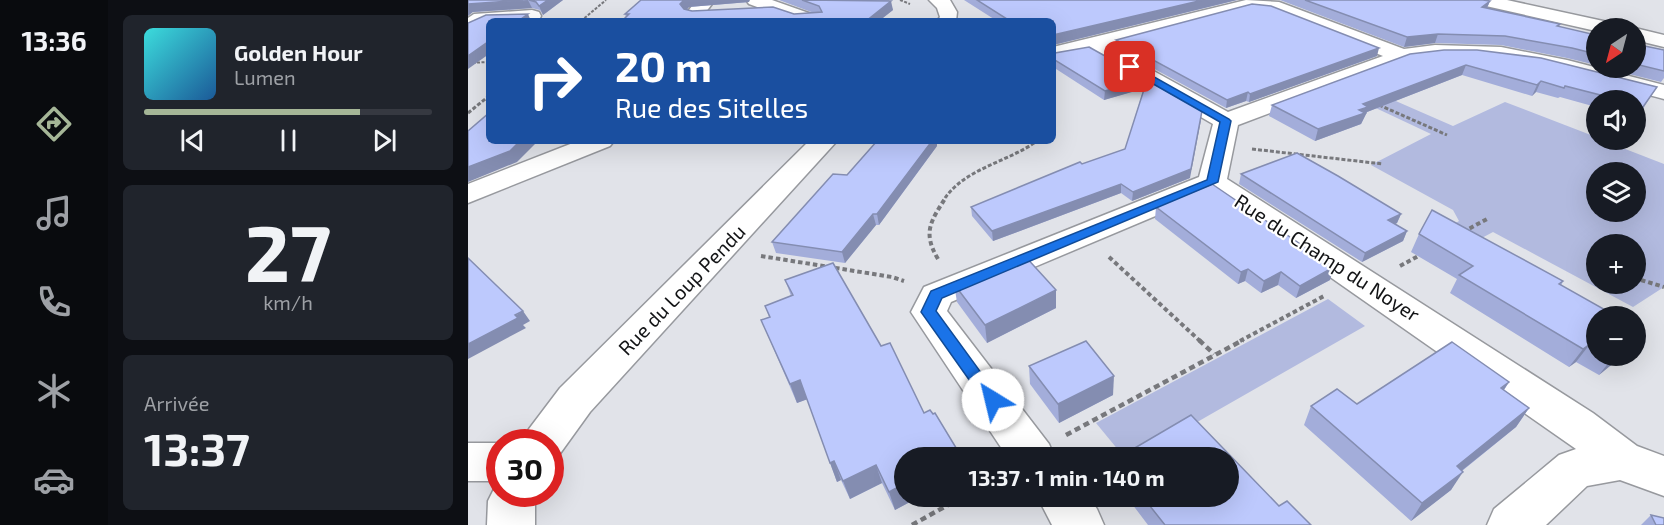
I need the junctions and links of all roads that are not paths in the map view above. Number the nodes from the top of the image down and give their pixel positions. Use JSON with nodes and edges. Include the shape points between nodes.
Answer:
{"nodes":[{"id":1,"x":938,"y":0,"type":"edge"},
{"id":2,"x":1483,"y":0,"type":"edge"},
{"id":3,"x":1258,"y":2,"type":"edge"},
{"id":4,"x":749,"y":5,"type":"edge"},
{"id":5,"x":532,"y":16,"type":"dead end"},
{"id":6,"x":805,"y":18,"type":"edge"},
{"id":7,"x":949,"y":18,"type":"edge"},
{"id":8,"x":1586,"y":23,"type":"edge"},
{"id":9,"x":468,"y":26,"type":"edge"},
{"id":10,"x":1646,"y":36,"type":"edge"},
{"id":11,"x":1664,"y":40,"type":"edge"},
{"id":12,"x":1092,"y":45,"type":"junction"},
{"id":13,"x":1056,"y":51,"type":"edge"},
{"id":14,"x":1402,"y":56,"type":"junction"},
{"id":15,"x":1664,"y":92,"type":"edge"},
{"id":16,"x":1223,"y":133,"type":"junction"},
{"id":17,"x":553,"y":144,"type":"edge"},
{"id":18,"x":593,"y":144,"type":"edge"},
{"id":19,"x":821,"y":144,"type":"edge"},
{"id":20,"x":532,"y":168,"type":"junction"},
{"id":21,"x":1212,"y":182,"type":"junction"},
{"id":22,"x":468,"y":194,"type":"edge"},
{"id":23,"x":554,"y":429,"type":"edge"},
{"id":24,"x":1026,"y":447,"type":"edge"},
{"id":25,"x":1621,"y":460,"type":"junction"},
{"id":26,"x":468,"y":462,"type":"edge"},
{"id":27,"x":486,"y":462,"type":"edge"},
{"id":28,"x":1664,"y":476,"type":"edge"},
{"id":29,"x":512,"y":507,"type":"edge"},
{"id":30,"x":1068,"y":507,"type":"edge"},
{"id":31,"x":511,"y":525,"type":"edge"},
{"id":32,"x":1080,"y":525,"type":"edge"},
{"id":33,"x":1511,"y":525,"type":"edge"}],
"edges":[{"from":1,"to":7,"type":"street","via":[[944,3]]},
{"from":2,"to":8,"type":"street"},
{"from":3,"to":12,"type":"street"},
{"from":3,"to":14,"type":"street"},
{"from":4,"to":6,"type":"street","via":[[778,8]]},
{"from":5,"to":9,"type":"street","via":[[481,18]]},
{"from":10,"to":11,"type":"street"},
{"from":12,"to":13,"type":"street"},
{"from":12,"to":16,"type":"street"},
{"from":14,"to":15,"type":"street","via":[[1431,50],[1521,55]]},
{"from":14,"to":16,"type":"street"},
{"from":16,"to":21,"type":"street"},
{"from":17,"to":20,"type":"street"},
{"from":18,"to":20,"type":"street"},
{"from":19,"to":23,"type":"street","name":"Rue du Loup Pendu","via":[[575,400]]},
{"from":20,"to":22,"type":"street"},
{"from":21,"to":24,"type":"street","via":[[936,295],[929,312]]},
{"from":21,"to":25,"type":"street","name":"Rue du Champ du Noyer","via":[[1578,425]]},
{"from":25,"to":28,"type":"street","name":"Rue du Champ du Noyer"},
{"from":25,"to":33,"type":"street","via":[[1575,469]]},
{"from":26,"to":27,"type":"street"},
{"from":29,"to":31,"type":"street"},
{"from":30,"to":32,"type":"street"}]}
